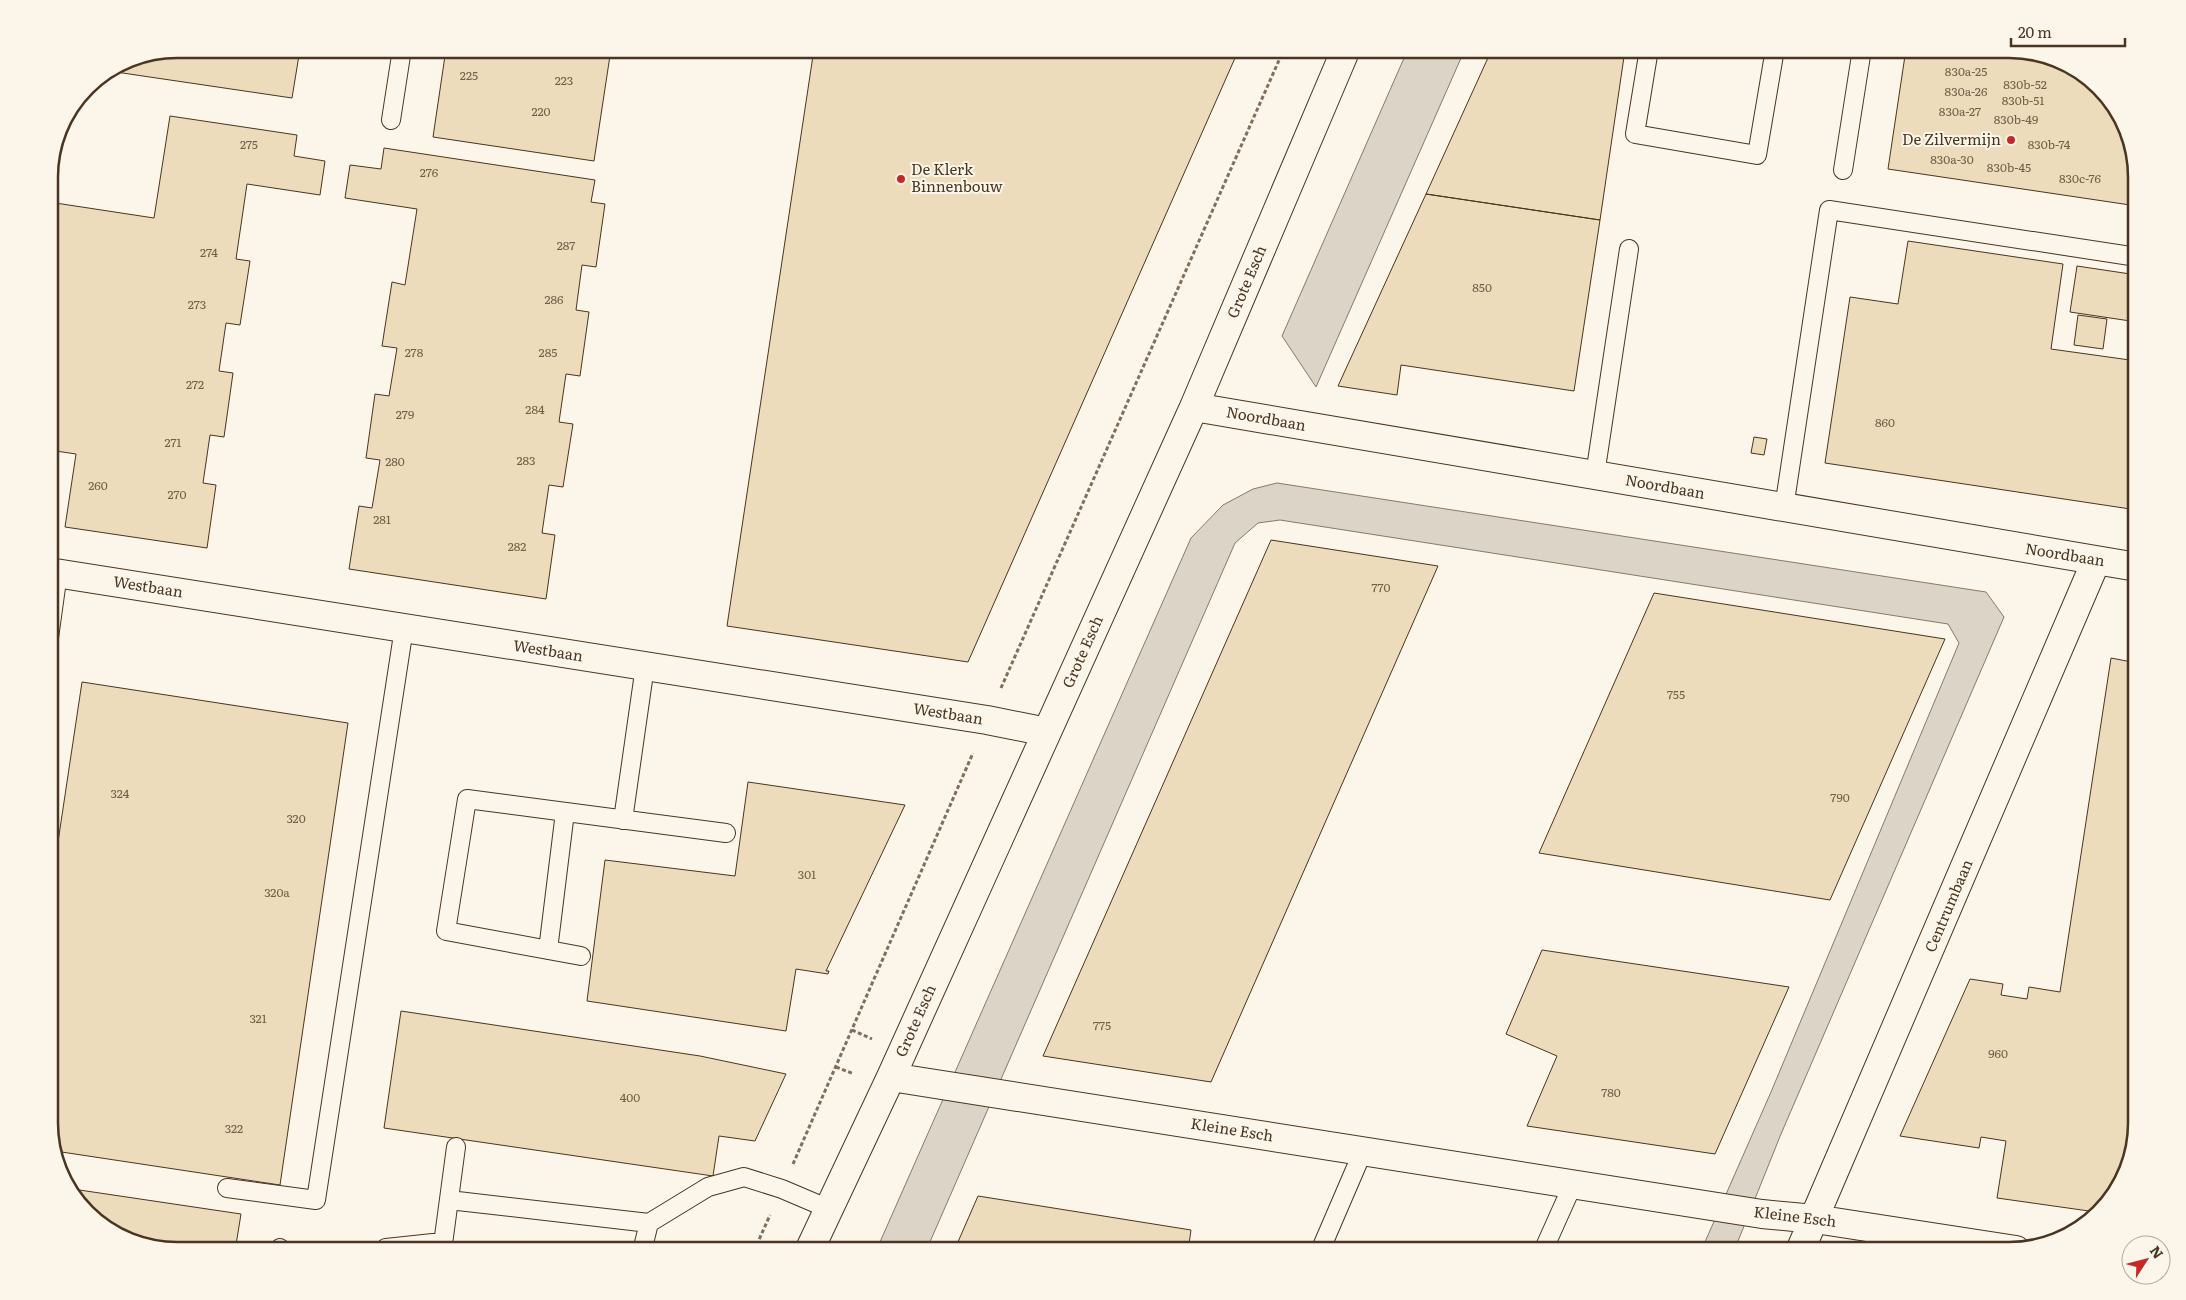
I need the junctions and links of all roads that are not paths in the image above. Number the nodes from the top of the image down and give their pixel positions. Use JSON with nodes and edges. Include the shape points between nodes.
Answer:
{"nodes":[{"id":1,"x":401,"y":58,"type":"edge"},
{"id":2,"x":1342,"y":58,"type":"edge"},
{"id":3,"x":1648,"y":58,"type":"edge"},
{"id":4,"x":1773,"y":58,"type":"edge"},
{"id":5,"x":1861,"y":58,"type":"edge"},
{"id":6,"x":391,"y":120,"type":"dead end"},
{"id":7,"x":1843,"y":170,"type":"dead end"},
{"id":8,"x":1629,"y":249,"type":"dead end"},
{"id":9,"x":2128,"y":255,"type":"edge"},
{"id":10,"x":1194,"y":407,"type":"junction"},
{"id":11,"x":1595,"y":475,"type":"junction"},
{"id":12,"x":1784,"y":508,"type":"junction"},
{"id":13,"x":2096,"y":561,"type":"junction"},
{"id":14,"x":2128,"y":566,"type":"edge"},
{"id":15,"x":58,"y":573,"type":"edge"},
{"id":16,"x":404,"y":628,"type":"junction"},
{"id":17,"x":645,"y":666,"type":"junction"},
{"id":18,"x":1047,"y":732,"type":"junction"},
{"id":19,"x":566,"y":812,"type":"junction"},
{"id":20,"x":623,"y":820,"type":"junction"},
{"id":21,"x":726,"y":833,"type":"dead end"},
{"id":22,"x":548,"y":950,"type":"junction"},
{"id":23,"x":581,"y":956,"type":"dead end"},
{"id":24,"x":891,"y":1076,"type":"junction"},
{"id":25,"x":456,"y":1147,"type":"dead end"},
{"id":26,"x":1363,"y":1150,"type":"junction"},
{"id":27,"x":1573,"y":1184,"type":"junction"},
{"id":28,"x":227,"y":1188,"type":"dead end"},
{"id":29,"x":449,"y":1200,"type":"junction"},
{"id":30,"x":829,"y":1209,"type":"junction"},
{"id":31,"x":1814,"y":1219,"type":"junction"},
{"id":32,"x":649,"y":1223,"type":"junction"},
{"id":33,"x":443,"y":1242,"type":"edge"},
{"id":34,"x":644,"y":1242,"type":"edge"},
{"id":35,"x":814,"y":1242,"type":"edge"},
{"id":36,"x":1324,"y":1242,"type":"edge"},
{"id":37,"x":1547,"y":1242,"type":"edge"},
{"id":38,"x":1804,"y":1242,"type":"edge"},
{"id":39,"x":1964,"y":1242,"type":"edge"}],
"edges":[{"from":1,"to":6,"type":"lane"},
{"from":2,"to":10,"type":"street","name":"Grote Esch"},
{"from":3,"to":4,"type":"lane","via":[[1635,134],[1757,155]]},
{"from":5,"to":7,"type":"lane"},
{"from":8,"to":11,"type":"lane"},
{"from":9,"to":12,"type":"lane","via":[[1829,210]]},
{"from":10,"to":11,"type":"street","name":"Noordbaan"},
{"from":10,"to":18,"type":"street","name":"Grote Esch"},
{"from":11,"to":12,"type":"street","name":"Noordbaan"},
{"from":12,"to":13,"type":"street","name":"Noordbaan"},
{"from":13,"to":14,"type":"street","name":"Noordbaan"},
{"from":13,"to":31,"type":"street","name":"Centrumbaan"},
{"from":15,"to":16,"type":"street","name":"Westbaan"},
{"from":16,"to":17,"type":"street","name":"Westbaan"},
{"from":16,"to":28,"type":"lane","via":[[316,1200]]},
{"from":17,"to":18,"type":"street","name":"Westbaan"},
{"from":17,"to":20,"type":"lane"},
{"from":18,"to":24,"type":"street","name":"Grote Esch"},
{"from":19,"to":20,"type":"lane"},
{"from":19,"to":22,"type":"lane"},
{"from":19,"to":22,"type":"lane","via":[[467,799],[446,931]]},
{"from":20,"to":21,"type":"lane"},
{"from":22,"to":23,"type":"lane"},
{"from":24,"to":26,"type":"street","name":"Kleine Esch"},
{"from":24,"to":30,"type":"street","name":"Grote Esch"},
{"from":25,"to":29,"type":"lane"},
{"from":26,"to":27,"type":"street","name":"Kleine Esch"},
{"from":26,"to":36,"type":"lane"},
{"from":27,"to":31,"type":"street","name":"Kleine Esch","via":[[1762,1214]]},
{"from":27,"to":37,"type":"lane"},
{"from":29,"to":32,"type":"lane"},
{"from":29,"to":33,"type":"lane"},
{"from":30,"to":32,"type":"lane","via":[[744,1177],[708,1187]]},
{"from":30,"to":35,"type":"street","name":"Grote Esch"},
{"from":31,"to":38,"type":"street","name":"Centrumbaan"},
{"from":31,"to":39,"type":"street","name":"Kleine Esch"},
{"from":32,"to":34,"type":"lane"}]}
